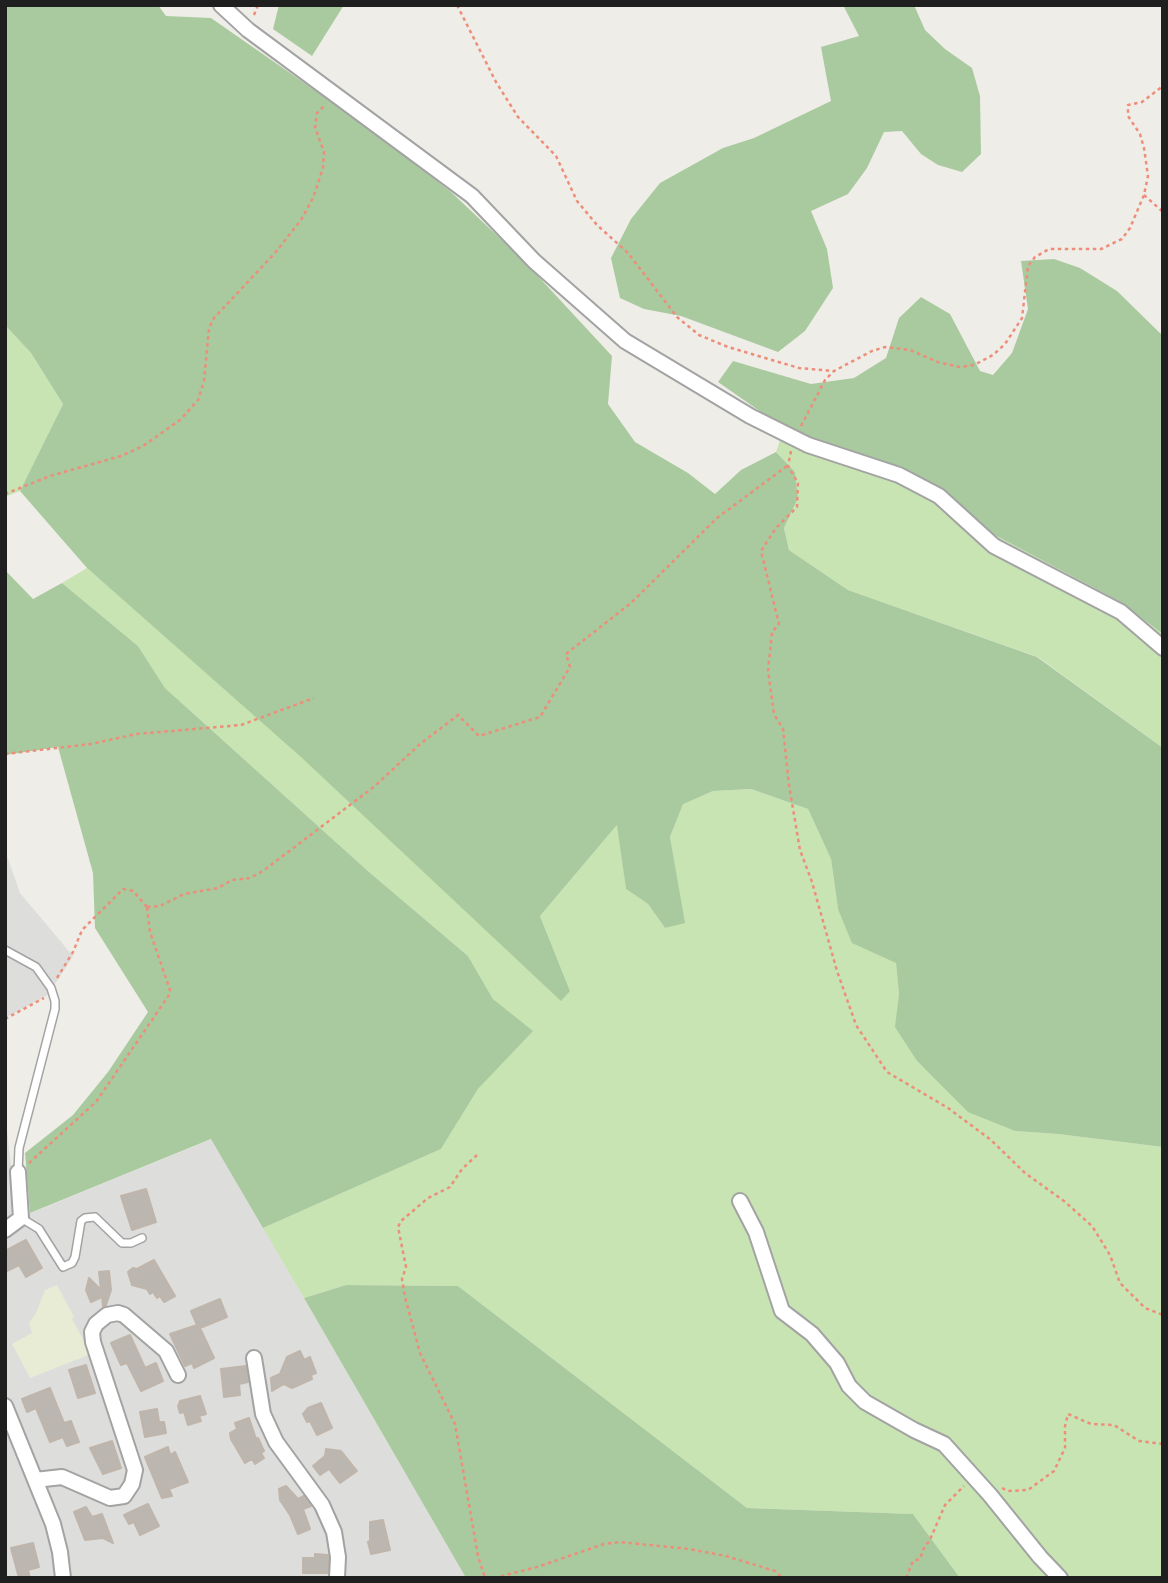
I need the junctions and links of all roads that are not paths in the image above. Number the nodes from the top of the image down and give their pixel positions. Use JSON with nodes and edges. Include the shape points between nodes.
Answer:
{"nodes":[{"id":1,"x":221,"y":5,"type":"edge"},
{"id":2,"x":1163,"y":649,"type":"edge"},
{"id":3,"x":5,"y":950,"type":"edge"},
{"id":4,"x":18,"y":1172,"type":"joint"},
{"id":5,"x":740,"y":1201,"type":"dead end"},
{"id":6,"x":21,"y":1218,"type":"junction"},
{"id":7,"x":5,"y":1230,"type":"edge"},
{"id":8,"x":142,"y":1238,"type":"dead end"},
{"id":9,"x":254,"y":1358,"type":"dead end"},
{"id":10,"x":178,"y":1375,"type":"dead end"},
{"id":11,"x":5,"y":1406,"type":"edge"},
{"id":12,"x":5,"y":1437,"type":"edge"},
{"id":13,"x":22,"y":1450,"type":"junction"},
{"id":14,"x":35,"y":1480,"type":"junction"},
{"id":15,"x":63,"y":1578,"type":"edge"},
{"id":16,"x":337,"y":1578,"type":"edge"},
{"id":17,"x":1060,"y":1578,"type":"edge"}],
"edges":[{"from":1,"to":2,"type":"street","via":[[248,30],[472,196],[534,261],[625,341],[808,445],[899,475],[939,496],[994,546],[1121,612]]},
{"from":3,"to":4,"type":"lane","via":[[36,967],[51,988],[55,1009],[19,1148]]},
{"from":4,"to":6,"type":"street"},
{"from":5,"to":17,"type":"street","via":[[756,1232],[782,1311],[812,1334],[865,1402],[944,1444]]},
{"from":6,"to":7,"type":"street"},
{"from":6,"to":8,"type":"lane","via":[[39,1229],[63,1267],[72,1264],[85,1218],[95,1217],[122,1242]]},
{"from":9,"to":16,"type":"street","via":[[263,1414],[276,1442],[311,1486],[334,1532]]},
{"from":10,"to":14,"type":"street","via":[[166,1351],[124,1315],[107,1315],[96,1324],[93,1342],[135,1470],[132,1484],[124,1496],[110,1498],[62,1477]]},
{"from":11,"to":13,"type":"street"},
{"from":12,"to":13,"type":"street"},
{"from":13,"to":14,"type":"street"},
{"from":14,"to":15,"type":"street","via":[[53,1524]]}]}
